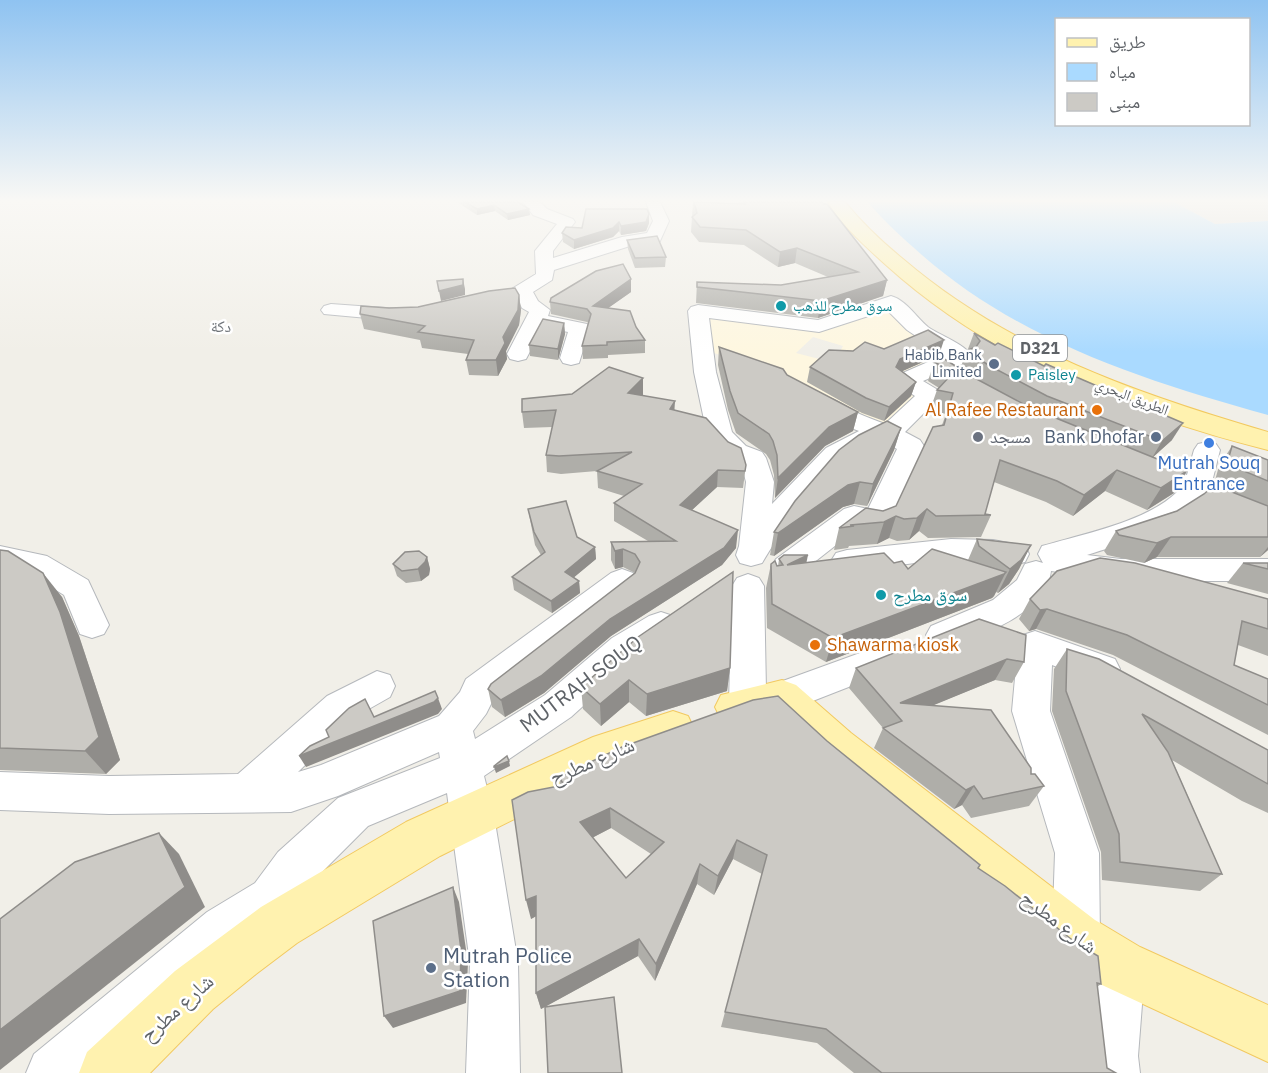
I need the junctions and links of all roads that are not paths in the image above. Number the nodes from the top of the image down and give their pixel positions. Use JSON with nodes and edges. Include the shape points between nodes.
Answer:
{"nodes":[{"id":1,"x":544,"y":252,"type":"edge"},
{"id":2,"x":594,"y":252,"type":"edge"},
{"id":3,"x":883,"y":252,"type":"edge"},
{"id":4,"x":898,"y":252,"type":"edge"},
{"id":5,"x":544,"y":267,"type":"junction"},
{"id":6,"x":521,"y":292,"type":"junction"},
{"id":7,"x":458,"y":306,"type":"edge"},
{"id":8,"x":331,"y":310,"type":"dead end"},
{"id":9,"x":415,"y":313,"type":"edge"},
{"id":10,"x":573,"y":351,"type":"dead end"},
{"id":11,"x":939,"y":366,"type":"junction"},
{"id":12,"x":963,"y":383,"type":"edge"},
{"id":13,"x":802,"y":392,"type":"edge"},
{"id":14,"x":1268,"y":429,"type":"edge"},
{"id":15,"x":884,"y":433,"type":"junction"},
{"id":16,"x":1268,"y":441,"type":"edge"},
{"id":17,"x":1207,"y":450,"type":"dead end"},
{"id":18,"x":1119,"y":457,"type":"edge"},
{"id":19,"x":1196,"y":488,"type":"junction"},
{"id":20,"x":1268,"y":521,"type":"edge"},
{"id":21,"x":0,"y":557,"type":"edge"},
{"id":22,"x":1041,"y":561,"type":"junction"},
{"id":23,"x":1122,"y":570,"type":"junction"},
{"id":24,"x":1268,"y":570,"type":"edge"},
{"id":25,"x":743,"y":573,"type":"junction"},
{"id":26,"x":622,"y":581,"type":"edge"},
{"id":27,"x":1233,"y":600,"type":"edge"},
{"id":28,"x":92,"y":625,"type":"dead end"},
{"id":29,"x":1131,"y":684,"type":"edge"},
{"id":30,"x":377,"y":686,"type":"dead end"},
{"id":31,"x":765,"y":700,"type":"junction"},
{"id":32,"x":458,"y":748,"type":"junction"},
{"id":33,"x":324,"y":783,"type":"junction"},
{"id":34,"x":0,"y":791,"type":"edge"},
{"id":35,"x":247,"y":793,"type":"junction"},
{"id":36,"x":474,"y":816,"type":"junction"},
{"id":37,"x":342,"y":820,"type":"junction"},
{"id":38,"x":423,"y":840,"type":"junction"},
{"id":39,"x":272,"y":897,"type":"junction"},
{"id":40,"x":1076,"y":939,"type":"junction"},
{"id":41,"x":1121,"y":966,"type":"junction"},
{"id":42,"x":1268,"y":1035,"type":"edge"},
{"id":43,"x":53,"y":1073,"type":"edge"},
{"id":44,"x":108,"y":1073,"type":"edge"},
{"id":45,"x":493,"y":1073,"type":"edge"},
{"id":46,"x":1113,"y":1073,"type":"edge"}],
"edges":[{"from":1,"to":5,"type":"street"},
{"from":2,"to":5,"type":"street"},
{"from":3,"to":16,"type":"main road","name":"الطريق البحري","number":"D321","via":[[949,308],[1012,346],[1152,405]]},
{"from":4,"to":14,"type":"main road","name":"الطريق البحري","number":"D321","via":[[959,302],[1005,330],[1110,378]]},
{"from":5,"to":6,"type":"street","via":[[545,276]]},
{"from":6,"to":7,"type":"street"},
{"from":6,"to":10,"type":"street","via":[[529,304],[540,310],[527,337]]},
{"from":8,"to":9,"type":"street"},
{"from":11,"to":12,"type":"street"},
{"from":11,"to":15,"type":"street","via":[[906,380],[930,395]]},
{"from":11,"to":25,"type":"street","via":[[961,356],[914,326],[897,298],[819,326],[698,311],[713,353],[705,372],[720,434],[737,452],[753,458],[760,482]]},
{"from":13,"to":15,"type":"street"},
{"from":15,"to":25,"type":"street","via":[[835,454],[794,496]]},
{"from":15,"to":25,"type":"street","via":[[911,446],[877,520],[854,516]]},
{"from":17,"to":19,"type":"street"},
{"from":18,"to":19,"type":"street"},
{"from":19,"to":20,"type":"street"},
{"from":19,"to":22,"type":"street","via":[[1186,501],[1150,521]]},
{"from":21,"to":28,"type":"street","via":[[36,564],[77,588]]},
{"from":22,"to":23,"type":"street","name":"MUTRAH SOUQ"},
{"from":22,"to":25,"type":"street","name":"MUTRAH SOUQ","via":[[986,549],[907,552]]},
{"from":22,"to":31,"type":"street","via":[[1031,586],[1005,609]]},
{"from":23,"to":24,"type":"street"},
{"from":23,"to":27,"type":"street","name":"MUTRAH SOUQ"},
{"from":25,"to":31,"type":"street"},
{"from":25,"to":32,"type":"street","name":"MUTRAH SOUQ","via":[[624,648],[558,706]]},
{"from":26,"to":32,"type":"street","via":[[479,690]]},
{"from":29,"to":40,"type":"street","via":[[1099,667],[1035,645],[1031,711],[1077,853]]},
{"from":30,"to":35,"type":"street","via":[[340,707]]},
{"from":31,"to":36,"type":"main road","name":"شارع مطرح","via":[[608,752]]},
{"from":31,"to":40,"type":"main road","name":"شارع مطرح","via":[[836,747]]},
{"from":32,"to":33,"type":"street"},
{"from":32,"to":36,"type":"street"},
{"from":32,"to":37,"type":"street"},
{"from":33,"to":35,"type":"street","via":[[291,793]]},
{"from":33,"to":37,"type":"street"},
{"from":34,"to":35,"type":"street","via":[[109,795]]},
{"from":36,"to":38,"type":"main road","name":"شارع مطرح"},
{"from":36,"to":45,"type":"street","via":[[494,963]]},
{"from":37,"to":39,"type":"street","via":[[294,868]]},
{"from":38,"to":39,"type":"street","via":[[335,866]]},
{"from":38,"to":44,"type":"main road","name":"شارع مطرح","via":[[279,925],[237,955],[194,990]]},
{"from":39,"to":43,"type":"street","via":[[186,959]]},
{"from":40,"to":41,"type":"main road","name":"شارع مطرح"},
{"from":41,"to":42,"type":"main road","name":"شارع مطرح"},
{"from":41,"to":46,"type":"street"}]}
